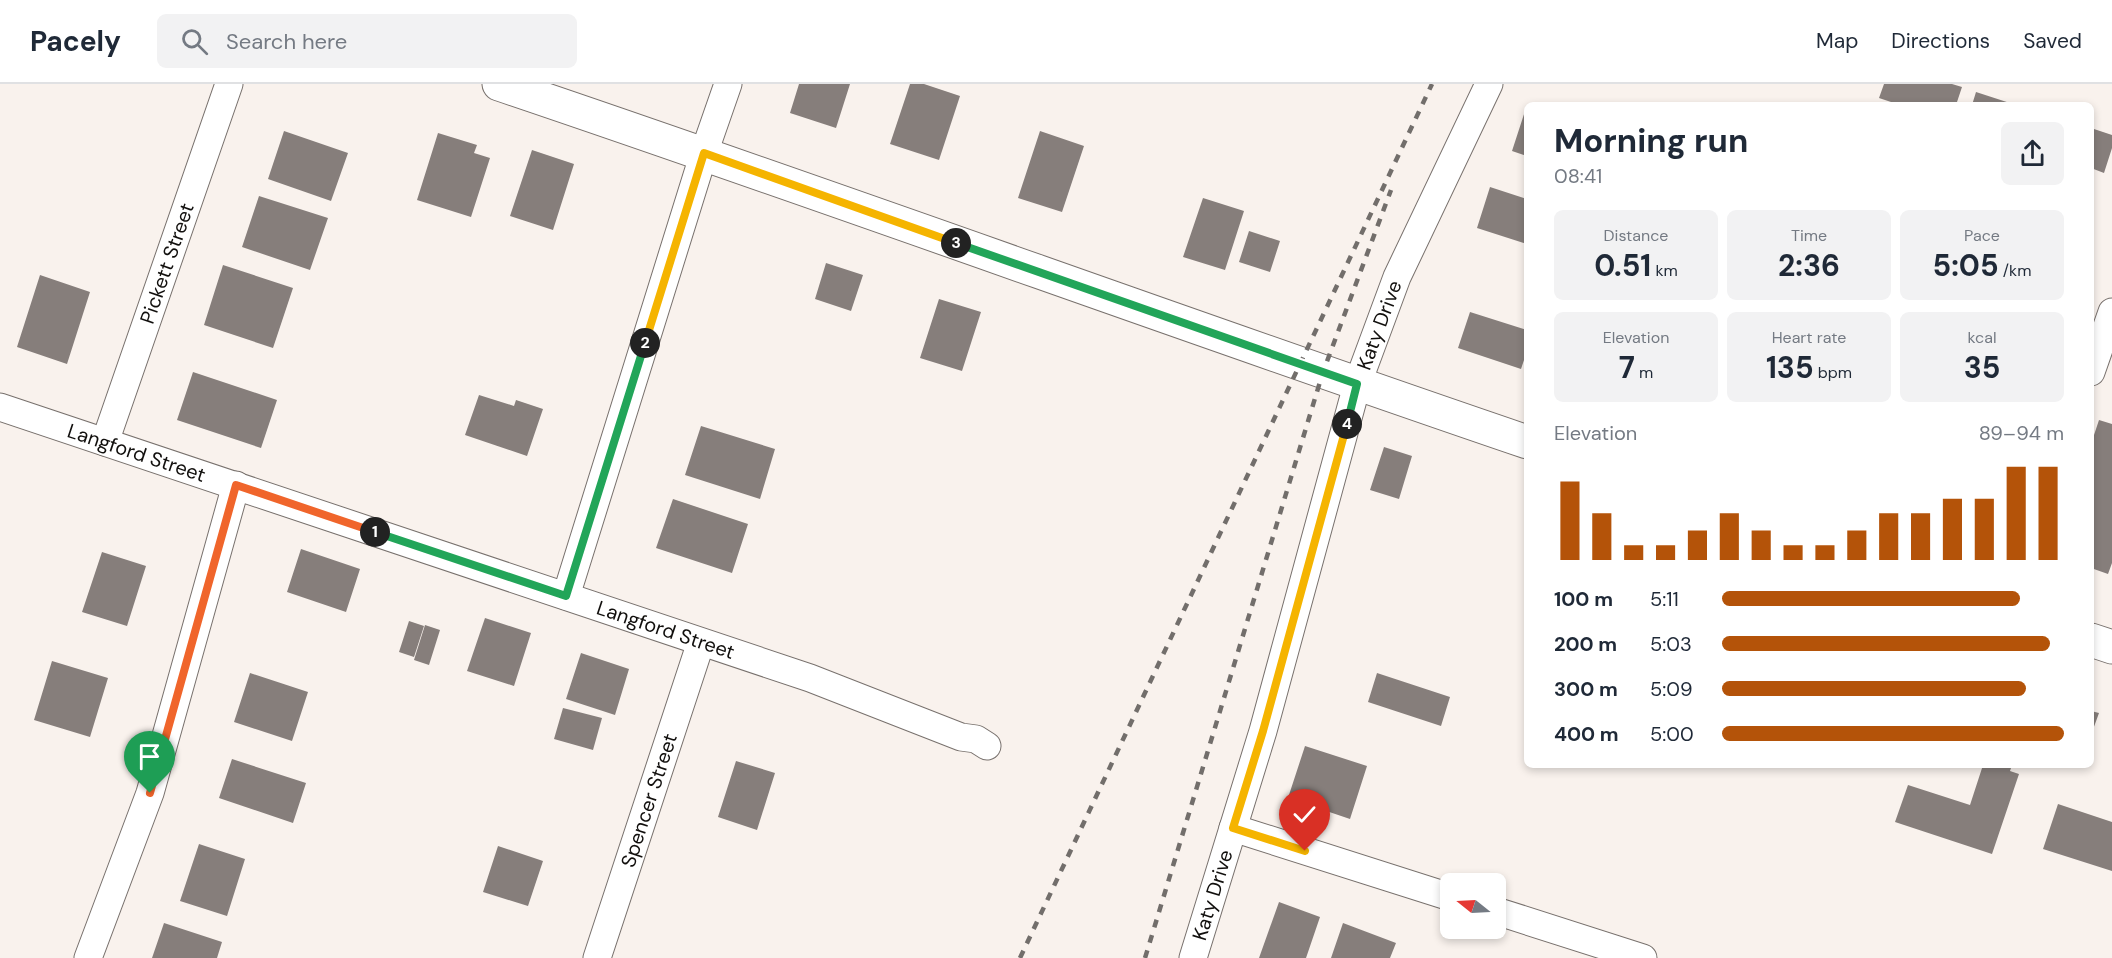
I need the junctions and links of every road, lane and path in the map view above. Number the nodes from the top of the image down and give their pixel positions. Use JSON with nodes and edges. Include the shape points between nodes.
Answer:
{"nodes":[{"id":1,"x":229,"y":84,"type":"edge"},
{"id":2,"x":499,"y":84,"type":"edge"},
{"id":3,"x":728,"y":84,"type":"edge"},
{"id":4,"x":1489,"y":84,"type":"edge"},
{"id":5,"x":704,"y":153,"type":"junction"},
{"id":6,"x":2112,"y":312,"type":"edge"},
{"id":7,"x":2094,"y":363,"type":"edge"},
{"id":8,"x":1357,"y":384,"type":"junction"},
{"id":9,"x":0,"y":407,"type":"edge"},
{"id":10,"x":1524,"y":441,"type":"edge"},
{"id":11,"x":105,"y":442,"type":"junction"},
{"id":12,"x":236,"y":485,"type":"junction"},
{"id":13,"x":566,"y":596,"type":"junction"},
{"id":14,"x":2094,"y":641,"type":"edge"},
{"id":15,"x":701,"y":642,"type":"junction"},
{"id":16,"x":2112,"y":647,"type":"edge"},
{"id":17,"x":987,"y":746,"type":"dead end"},
{"id":18,"x":1233,"y":828,"type":"junction"},
{"id":19,"x":1440,"y":894,"type":"edge"},
{"id":20,"x":1506,"y":914,"type":"edge"},
{"id":21,"x":88,"y":958,"type":"edge"},
{"id":22,"x":597,"y":958,"type":"edge"},
{"id":23,"x":1193,"y":958,"type":"edge"},
{"id":24,"x":1643,"y":958,"type":"edge"}],
"edges":[{"from":1,"to":11,"type":"street","name":"Pickett Street"},
{"from":2,"to":5,"type":"street"},
{"from":3,"to":5,"type":"street"},
{"from":4,"to":8,"type":"street","name":"Katy Drive","via":[[1397,277]]},
{"from":5,"to":8,"type":"street"},
{"from":5,"to":13,"type":"street"},
{"from":6,"to":7,"type":"street"},
{"from":8,"to":10,"type":"street"},
{"from":8,"to":18,"type":"street","name":"Katy Drive"},
{"from":9,"to":11,"type":"street","name":"Langford Street"},
{"from":11,"to":12,"type":"street","name":"Langford Street"},
{"from":12,"to":13,"type":"street","name":"Langford Street"},
{"from":12,"to":21,"type":"street","via":[[150,793]]},
{"from":13,"to":15,"type":"street","name":"Langford Street"},
{"from":14,"to":16,"type":"street"},
{"from":15,"to":17,"type":"street","name":"Langford Street","via":[[810,678]]},
{"from":15,"to":22,"type":"street","name":"Spencer Street"},
{"from":18,"to":19,"type":"street"},
{"from":18,"to":23,"type":"street","name":"Katy Drive"},
{"from":20,"to":24,"type":"street"}]}
